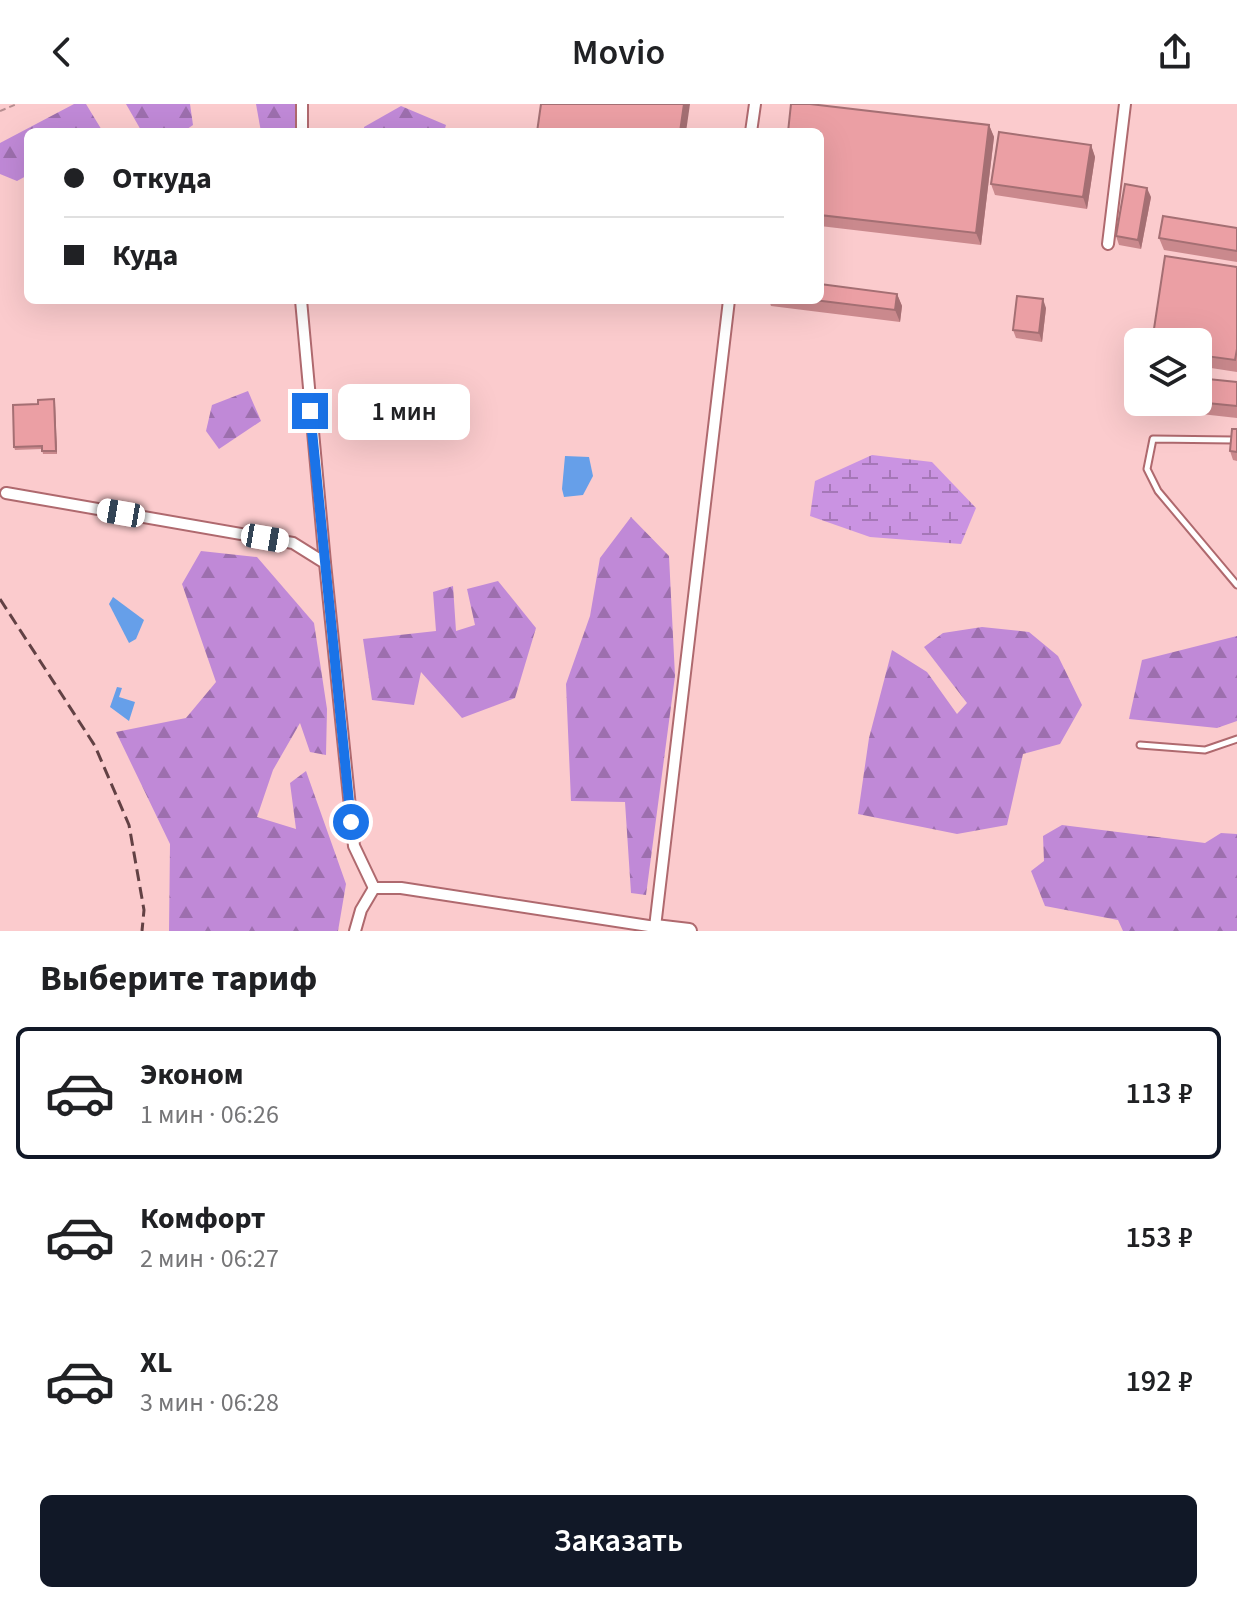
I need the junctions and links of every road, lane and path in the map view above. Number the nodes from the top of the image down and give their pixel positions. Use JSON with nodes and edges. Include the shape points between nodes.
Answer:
{"nodes":[{"id":1,"x":17,"y":104,"type":"edge"},
{"id":2,"x":302,"y":104,"type":"edge"},
{"id":3,"x":755,"y":104,"type":"edge"},
{"id":4,"x":1125,"y":104,"type":"edge"},
{"id":5,"x":0,"y":111,"type":"edge"},
{"id":6,"x":302,"y":128,"type":"edge"},
{"id":7,"x":752,"y":128,"type":"edge"},
{"id":8,"x":1108,"y":244,"type":"dead end"},
{"id":9,"x":301,"y":304,"type":"edge"},
{"id":10,"x":729,"y":304,"type":"edge"},
{"id":11,"x":1233,"y":440,"type":"edge"},
{"id":12,"x":6,"y":493,"type":"dead end"},
{"id":13,"x":325,"y":563,"type":"junction"},
{"id":14,"x":1237,"y":585,"type":"edge"},
{"id":15,"x":1237,"y":739,"type":"edge"},
{"id":16,"x":1140,"y":745,"type":"dead end"},
{"id":17,"x":374,"y":888,"type":"junction"},
{"id":18,"x":655,"y":927,"type":"junction"},
{"id":19,"x":355,"y":931,"type":"edge"},
{"id":20,"x":689,"y":931,"type":"edge"}],
"edges":[{"from":1,"to":5,"type":"path"},
{"from":2,"to":6,"type":"street"},
{"from":3,"to":7,"type":"street"},
{"from":4,"to":8,"type":"street"},
{"from":9,"to":13,"type":"street"},
{"from":10,"to":18,"type":"street"},
{"from":11,"to":14,"type":"lane","via":[[1153,439],[1147,469],[1158,491]]},
{"from":12,"to":13,"type":"street","via":[[293,543]]},
{"from":13,"to":17,"type":"street","via":[[354,846]]},
{"from":15,"to":16,"type":"lane","via":[[1205,750]]},
{"from":17,"to":18,"type":"street"},
{"from":17,"to":19,"type":"street"},
{"from":18,"to":20,"type":"street"}]}
